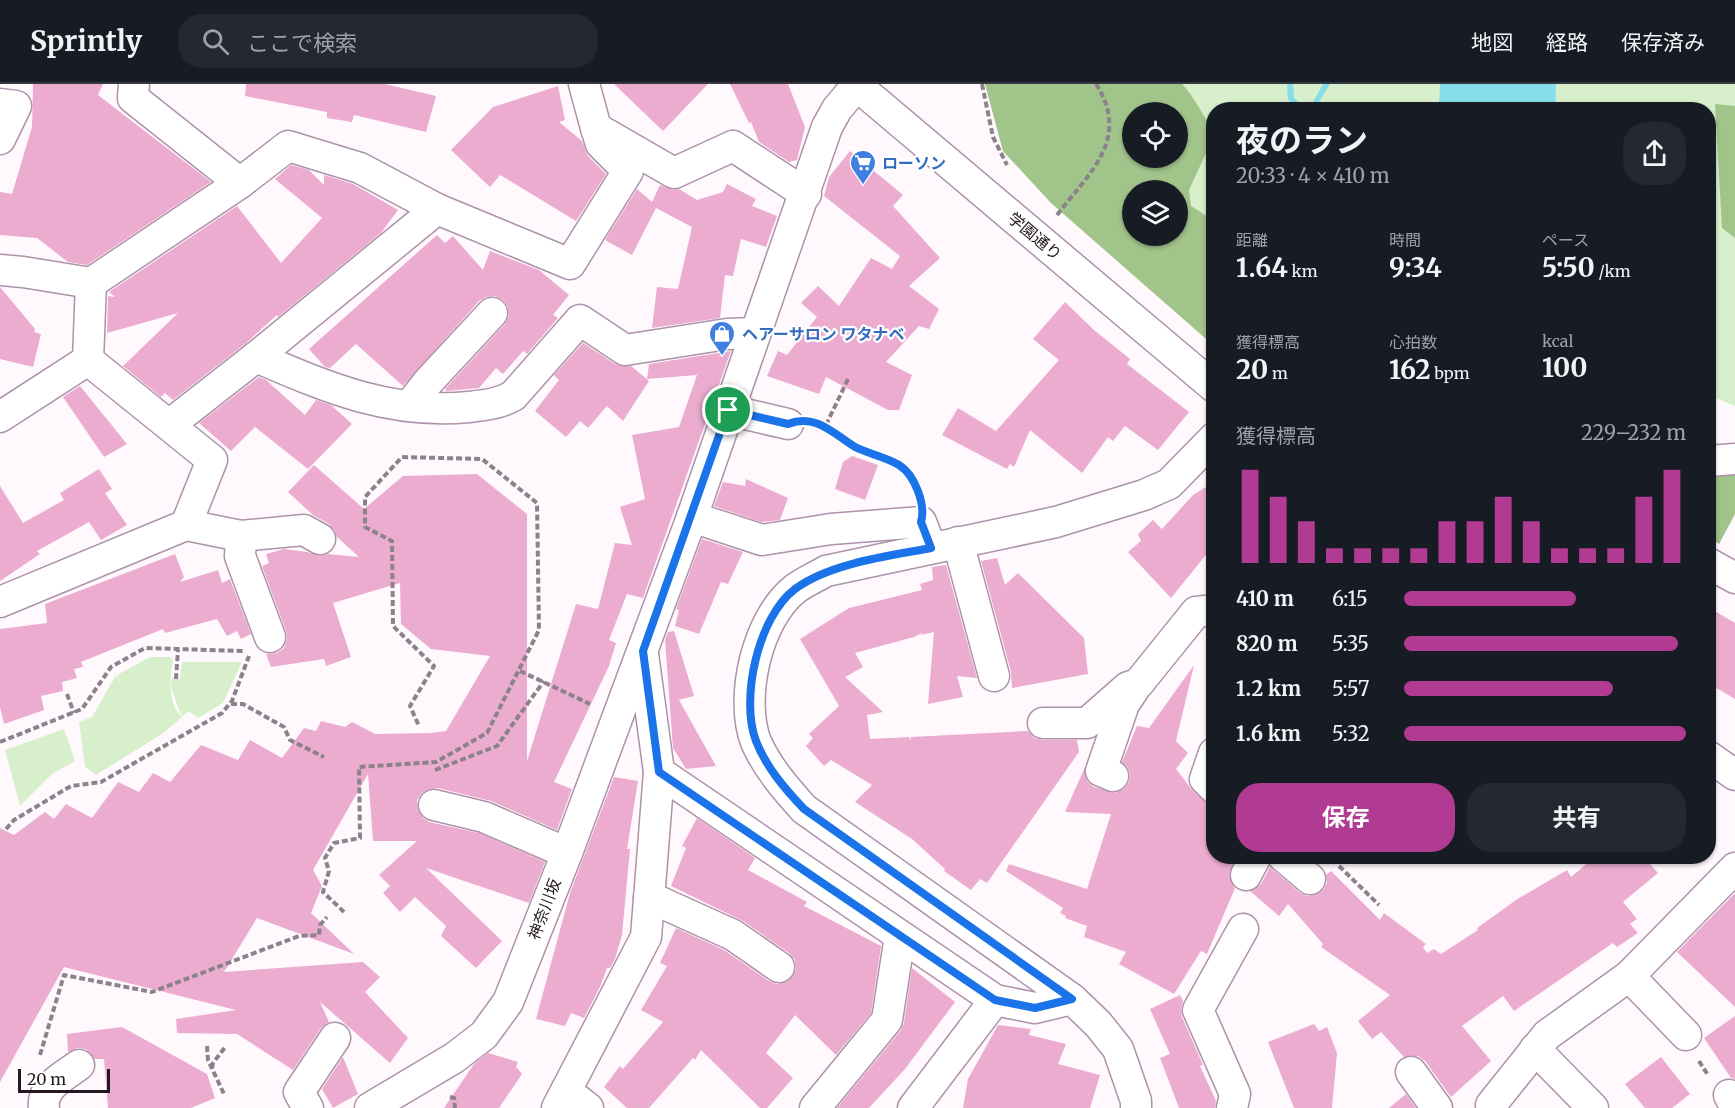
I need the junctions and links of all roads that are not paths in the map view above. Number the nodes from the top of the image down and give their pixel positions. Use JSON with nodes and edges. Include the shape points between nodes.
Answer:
{"nodes":[{"id":1,"x":134,"y":84,"type":"edge"},
{"id":2,"x":584,"y":84,"type":"edge"},
{"id":3,"x":856,"y":84,"type":"edge"},
{"id":4,"x":0,"y":104,"type":"edge"},
{"id":5,"x":596,"y":128,"type":"junction"},
{"id":6,"x":0,"y":139,"type":"edge"},
{"id":7,"x":240,"y":183,"type":"junction"},
{"id":8,"x":806,"y":194,"type":"junction"},
{"id":9,"x":437,"y":208,"type":"junction"},
{"id":10,"x":0,"y":270,"type":"edge"},
{"id":11,"x":91,"y":283,"type":"junction"},
{"id":12,"x":492,"y":313,"type":"dead end"},
{"id":13,"x":754,"y":333,"type":"junction"},
{"id":14,"x":256,"y":357,"type":"junction"},
{"id":15,"x":88,"y":360,"type":"junction"},
{"id":16,"x":1206,"y":380,"type":"edge"},
{"id":17,"x":410,"y":405,"type":"junction"},
{"id":18,"x":728,"y":410,"type":"junction"},
{"id":19,"x":0,"y":417,"type":"edge"},
{"id":20,"x":788,"y":424,"type":"road end"},
{"id":21,"x":169,"y":425,"type":"junction"},
{"id":22,"x":1206,"y":446,"type":"edge"},
{"id":23,"x":1735,"y":459,"type":"edge"},
{"id":24,"x":1716,"y":460,"type":"edge"},
{"id":25,"x":692,"y":517,"type":"junction"},
{"id":26,"x":186,"y":525,"type":"junction"},
{"id":27,"x":241,"y":536,"type":"junction"},
{"id":28,"x":937,"y":537,"type":"junction"},
{"id":29,"x":320,"y":538,"type":"dead end"},
{"id":30,"x":1716,"y":567,"type":"edge"},
{"id":31,"x":1735,"y":578,"type":"edge"},
{"id":32,"x":0,"y":602,"type":"edge"},
{"id":33,"x":1206,"y":611,"type":"edge"},
{"id":34,"x":260,"y":644,"type":"road end"},
{"id":35,"x":643,"y":651,"type":"junction"},
{"id":36,"x":994,"y":676,"type":"dead end"},
{"id":37,"x":1138,"y":684,"type":"junction"},
{"id":38,"x":1043,"y":723,"type":"dead end"},
{"id":39,"x":1716,"y":762,"type":"edge"},
{"id":40,"x":659,"y":772,"type":"junction"},
{"id":41,"x":1735,"y":775,"type":"edge"},
{"id":42,"x":1113,"y":776,"type":"dead end"},
{"id":43,"x":434,"y":805,"type":"dead end"},
{"id":44,"x":567,"y":853,"type":"junction"},
{"id":45,"x":1292,"y":864,"type":"edge"},
{"id":46,"x":1735,"y":868,"type":"edge"},
{"id":47,"x":1310,"y":879,"type":"dead end"},
{"id":48,"x":649,"y":897,"type":"junction"},
{"id":49,"x":1243,"y":929,"type":"dead end"},
{"id":50,"x":900,"y":936,"type":"junction"},
{"id":51,"x":779,"y":967,"type":"dead end"},
{"id":52,"x":1629,"y":976,"type":"junction"},
{"id":53,"x":1072,"y":999,"type":"junction"},
{"id":54,"x":995,"y":1000,"type":"junction"},
{"id":55,"x":1686,"y":1035,"type":"road end"},
{"id":56,"x":335,"y":1038,"type":"dead end"},
{"id":57,"x":1535,"y":1049,"type":"junction"},
{"id":58,"x":79,"y":1065,"type":"dead end"},
{"id":59,"x":1411,"y":1072,"type":"dead end"},
{"id":60,"x":570,"y":1102,"type":"edge"},
{"id":61,"x":1492,"y":1107,"type":"edge"},
{"id":62,"x":44,"y":1108,"type":"edge"},
{"id":63,"x":308,"y":1108,"type":"edge"},
{"id":64,"x":370,"y":1108,"type":"edge"},
{"id":65,"x":815,"y":1108,"type":"edge"},
{"id":66,"x":913,"y":1108,"type":"edge"},
{"id":67,"x":1136,"y":1108,"type":"edge"},
{"id":68,"x":1232,"y":1108,"type":"edge"},
{"id":69,"x":1437,"y":1108,"type":"edge"},
{"id":70,"x":1593,"y":1108,"type":"edge"}],
"edges":[{"from":1,"to":7,"type":"street","via":[[133,98]]},
{"from":2,"to":5,"type":"street"},
{"from":3,"to":8,"type":"street","name":"神奈川坂","via":[[827,127]]},
{"from":3,"to":16,"type":"street","name":"学園通り"},
{"from":4,"to":6,"type":"street","via":[[16,106]]},
{"from":5,"to":8,"type":"street","via":[[674,173],[733,146]]},
{"from":5,"to":9,"type":"street","via":[[601,144],[628,171],[570,264]]},
{"from":7,"to":9,"type":"street","via":[[288,146],[360,168]]},
{"from":7,"to":11,"type":"street"},
{"from":8,"to":13,"type":"street","name":"神奈川坂"},
{"from":9,"to":14,"type":"street"},
{"from":10,"to":11,"type":"street"},
{"from":11,"to":15,"type":"street"},
{"from":12,"to":17,"type":"street"},
{"from":13,"to":17,"type":"street","via":[[625,350],[580,320],[513,396],[499,404],[441,410]]},
{"from":13,"to":18,"type":"street","name":"神奈川坂"},
{"from":14,"to":17,"type":"street","via":[[355,396]]},
{"from":14,"to":21,"type":"street"},
{"from":15,"to":19,"type":"street"},
{"from":15,"to":21,"type":"street"},
{"from":18,"to":20,"type":"street"},
{"from":18,"to":25,"type":"street","name":"神奈川坂"},
{"from":21,"to":26,"type":"street","via":[[212,460]]},
{"from":22,"to":28,"type":"street","via":[[1168,484],[1144,495],[1056,522]]},
{"from":23,"to":24,"type":"street"},
{"from":25,"to":28,"type":"street","via":[[762,540],[831,529]]},
{"from":25,"to":35,"type":"street","name":"神奈川坂"},
{"from":26,"to":27,"type":"street"},
{"from":26,"to":32,"type":"street"},
{"from":27,"to":29,"type":"street","via":[[304,530]]},
{"from":27,"to":34,"type":"street","via":[[240,556]]},
{"from":28,"to":36,"type":"street"},
{"from":28,"to":53,"type":"street","via":[[826,571],[794,589],[769,621],[756,659],[749,699],[756,741],[778,780],[804,809]]},
{"from":30,"to":31,"type":"street"},
{"from":33,"to":37,"type":"street","via":[[1196,612]]},
{"from":35,"to":40,"type":"street"},
{"from":35,"to":44,"type":"street","name":"神奈川坂","via":[[601,709]]},
{"from":37,"to":38,"type":"street","via":[[1128,687],[1087,723]]},
{"from":37,"to":42,"type":"street","via":[[1124,704],[1101,771]]},
{"from":39,"to":41,"type":"street"},
{"from":40,"to":48,"type":"street"},
{"from":40,"to":50,"type":"street"},
{"from":43,"to":44,"type":"street","via":[[483,817]]},
{"from":44,"to":64,"type":"street","name":"神奈川坂","via":[[508,1002],[496,1020],[484,1035],[454,1058]]},
{"from":45,"to":47,"type":"street"},
{"from":46,"to":52,"type":"street"},
{"from":48,"to":51,"type":"street","via":[[733,935]]},
{"from":48,"to":60,"type":"street","via":[[646,937]]},
{"from":49,"to":68,"type":"street","via":[[1198,1010],[1235,1094]]},
{"from":50,"to":54,"type":"street"},
{"from":50,"to":65,"type":"street","via":[[887,1020]]},
{"from":52,"to":55,"type":"street"},
{"from":52,"to":57,"type":"street","via":[[1547,1035]]},
{"from":53,"to":54,"type":"street","via":[[1035,1008]]},
{"from":53,"to":67,"type":"street","via":[[1118,1049]]},
{"from":54,"to":66,"type":"street"},
{"from":56,"to":63,"type":"street","via":[[299,1092]]},
{"from":57,"to":61,"type":"street"},
{"from":57,"to":70,"type":"street"},
{"from":58,"to":62,"type":"street","via":[[50,1088]]},
{"from":59,"to":69,"type":"street"}]}
